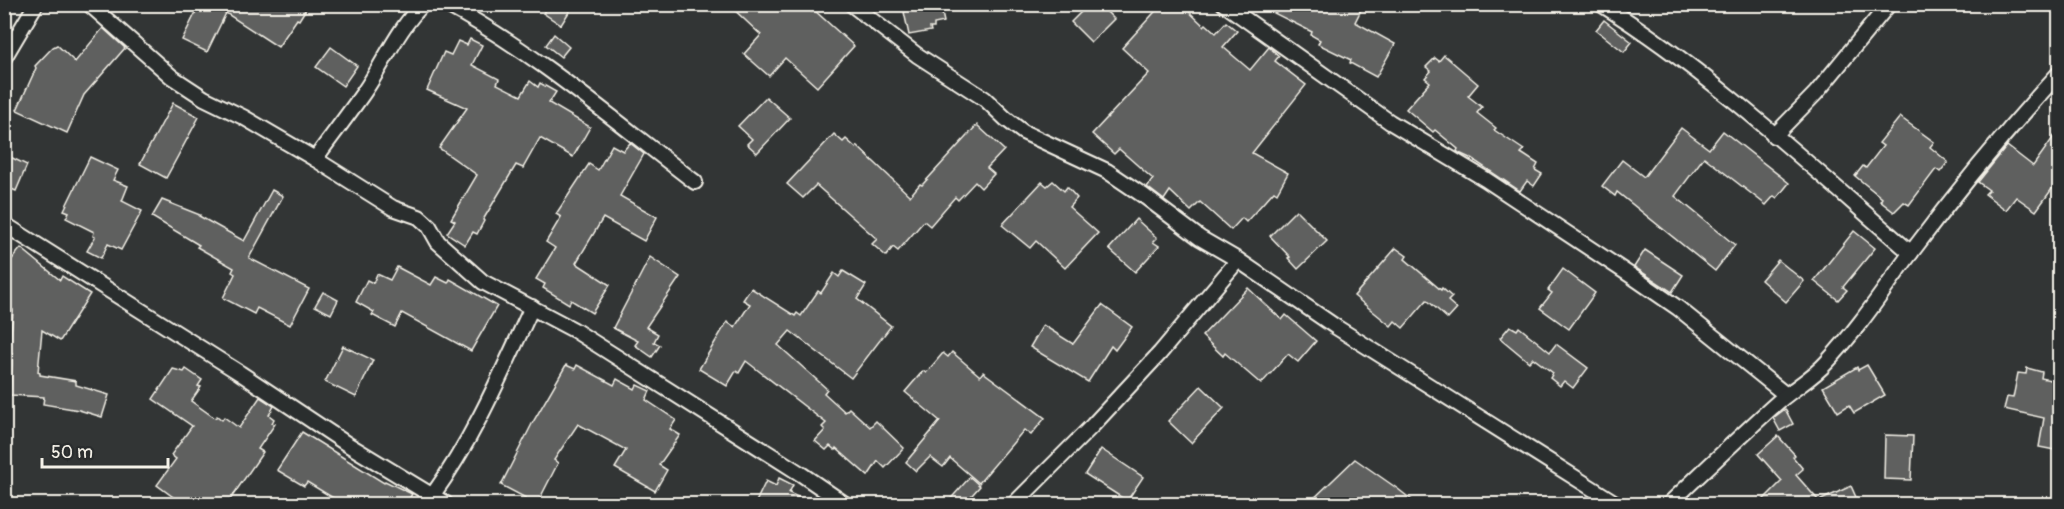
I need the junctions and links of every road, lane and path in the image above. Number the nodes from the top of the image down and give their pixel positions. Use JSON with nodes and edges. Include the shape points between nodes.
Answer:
{"nodes":[{"id":1,"x":36,"y":4,"type":"edge"},
{"id":2,"x":89,"y":4,"type":"edge"},
{"id":3,"x":423,"y":4,"type":"edge"},
{"id":4,"x":445,"y":4,"type":"edge"},
{"id":5,"x":851,"y":4,"type":"edge"},
{"id":6,"x":1224,"y":4,"type":"edge"},
{"id":7,"x":1601,"y":4,"type":"edge"},
{"id":8,"x":1889,"y":4,"type":"edge"},
{"id":9,"x":4,"y":58,"type":"edge"},
{"id":10,"x":2060,"y":72,"type":"edge"},
{"id":11,"x":1774,"y":135,"type":"junction"},
{"id":12,"x":315,"y":159,"type":"junction"},
{"id":13,"x":695,"y":182,"type":"dead end"},
{"id":14,"x":4,"y":224,"type":"edge"},
{"id":15,"x":1911,"y":253,"type":"junction"},
{"id":16,"x":1238,"y":260,"type":"junction"},
{"id":17,"x":532,"y":307,"type":"junction"},
{"id":18,"x":1786,"y":395,"type":"junction"},
{"id":19,"x":432,"y":496,"type":"junction"},
{"id":20,"x":446,"y":504,"type":"edge"},
{"id":21,"x":845,"y":504,"type":"edge"},
{"id":22,"x":1014,"y":504,"type":"edge"},
{"id":23,"x":1617,"y":504,"type":"edge"},
{"id":24,"x":1669,"y":504,"type":"edge"}],
"edges":[{"from":1,"to":9,"type":"street"},
{"from":2,"to":12,"type":"street","via":[[172,77]]},
{"from":3,"to":12,"type":"street","via":[[395,37],[365,91]]},
{"from":4,"to":13,"type":"street","via":[[552,73]]},
{"from":5,"to":16,"type":"street","via":[[917,55],[985,99],[1023,132],[1107,171],[1200,238]]},
{"from":6,"to":18,"type":"street","via":[[1390,122],[1678,308]]},
{"from":7,"to":11,"type":"street","via":[[1647,33]]},
{"from":8,"to":11,"type":"street","via":[[1816,93]]},
{"from":10,"to":15,"type":"street","via":[[2015,121]]},
{"from":11,"to":15,"type":"street"},
{"from":12,"to":17,"type":"street","via":[[393,208],[419,217],[438,242],[483,282]]},
{"from":14,"to":19,"type":"street"},
{"from":15,"to":18,"type":"street","via":[[1827,363]]},
{"from":16,"to":22,"type":"street","via":[[1160,353]]},
{"from":16,"to":23,"type":"street","via":[[1336,327]]},
{"from":17,"to":19,"type":"street","via":[[476,424]]},
{"from":17,"to":21,"type":"street"},
{"from":18,"to":24,"type":"street"},
{"from":19,"to":20,"type":"street"}]}
